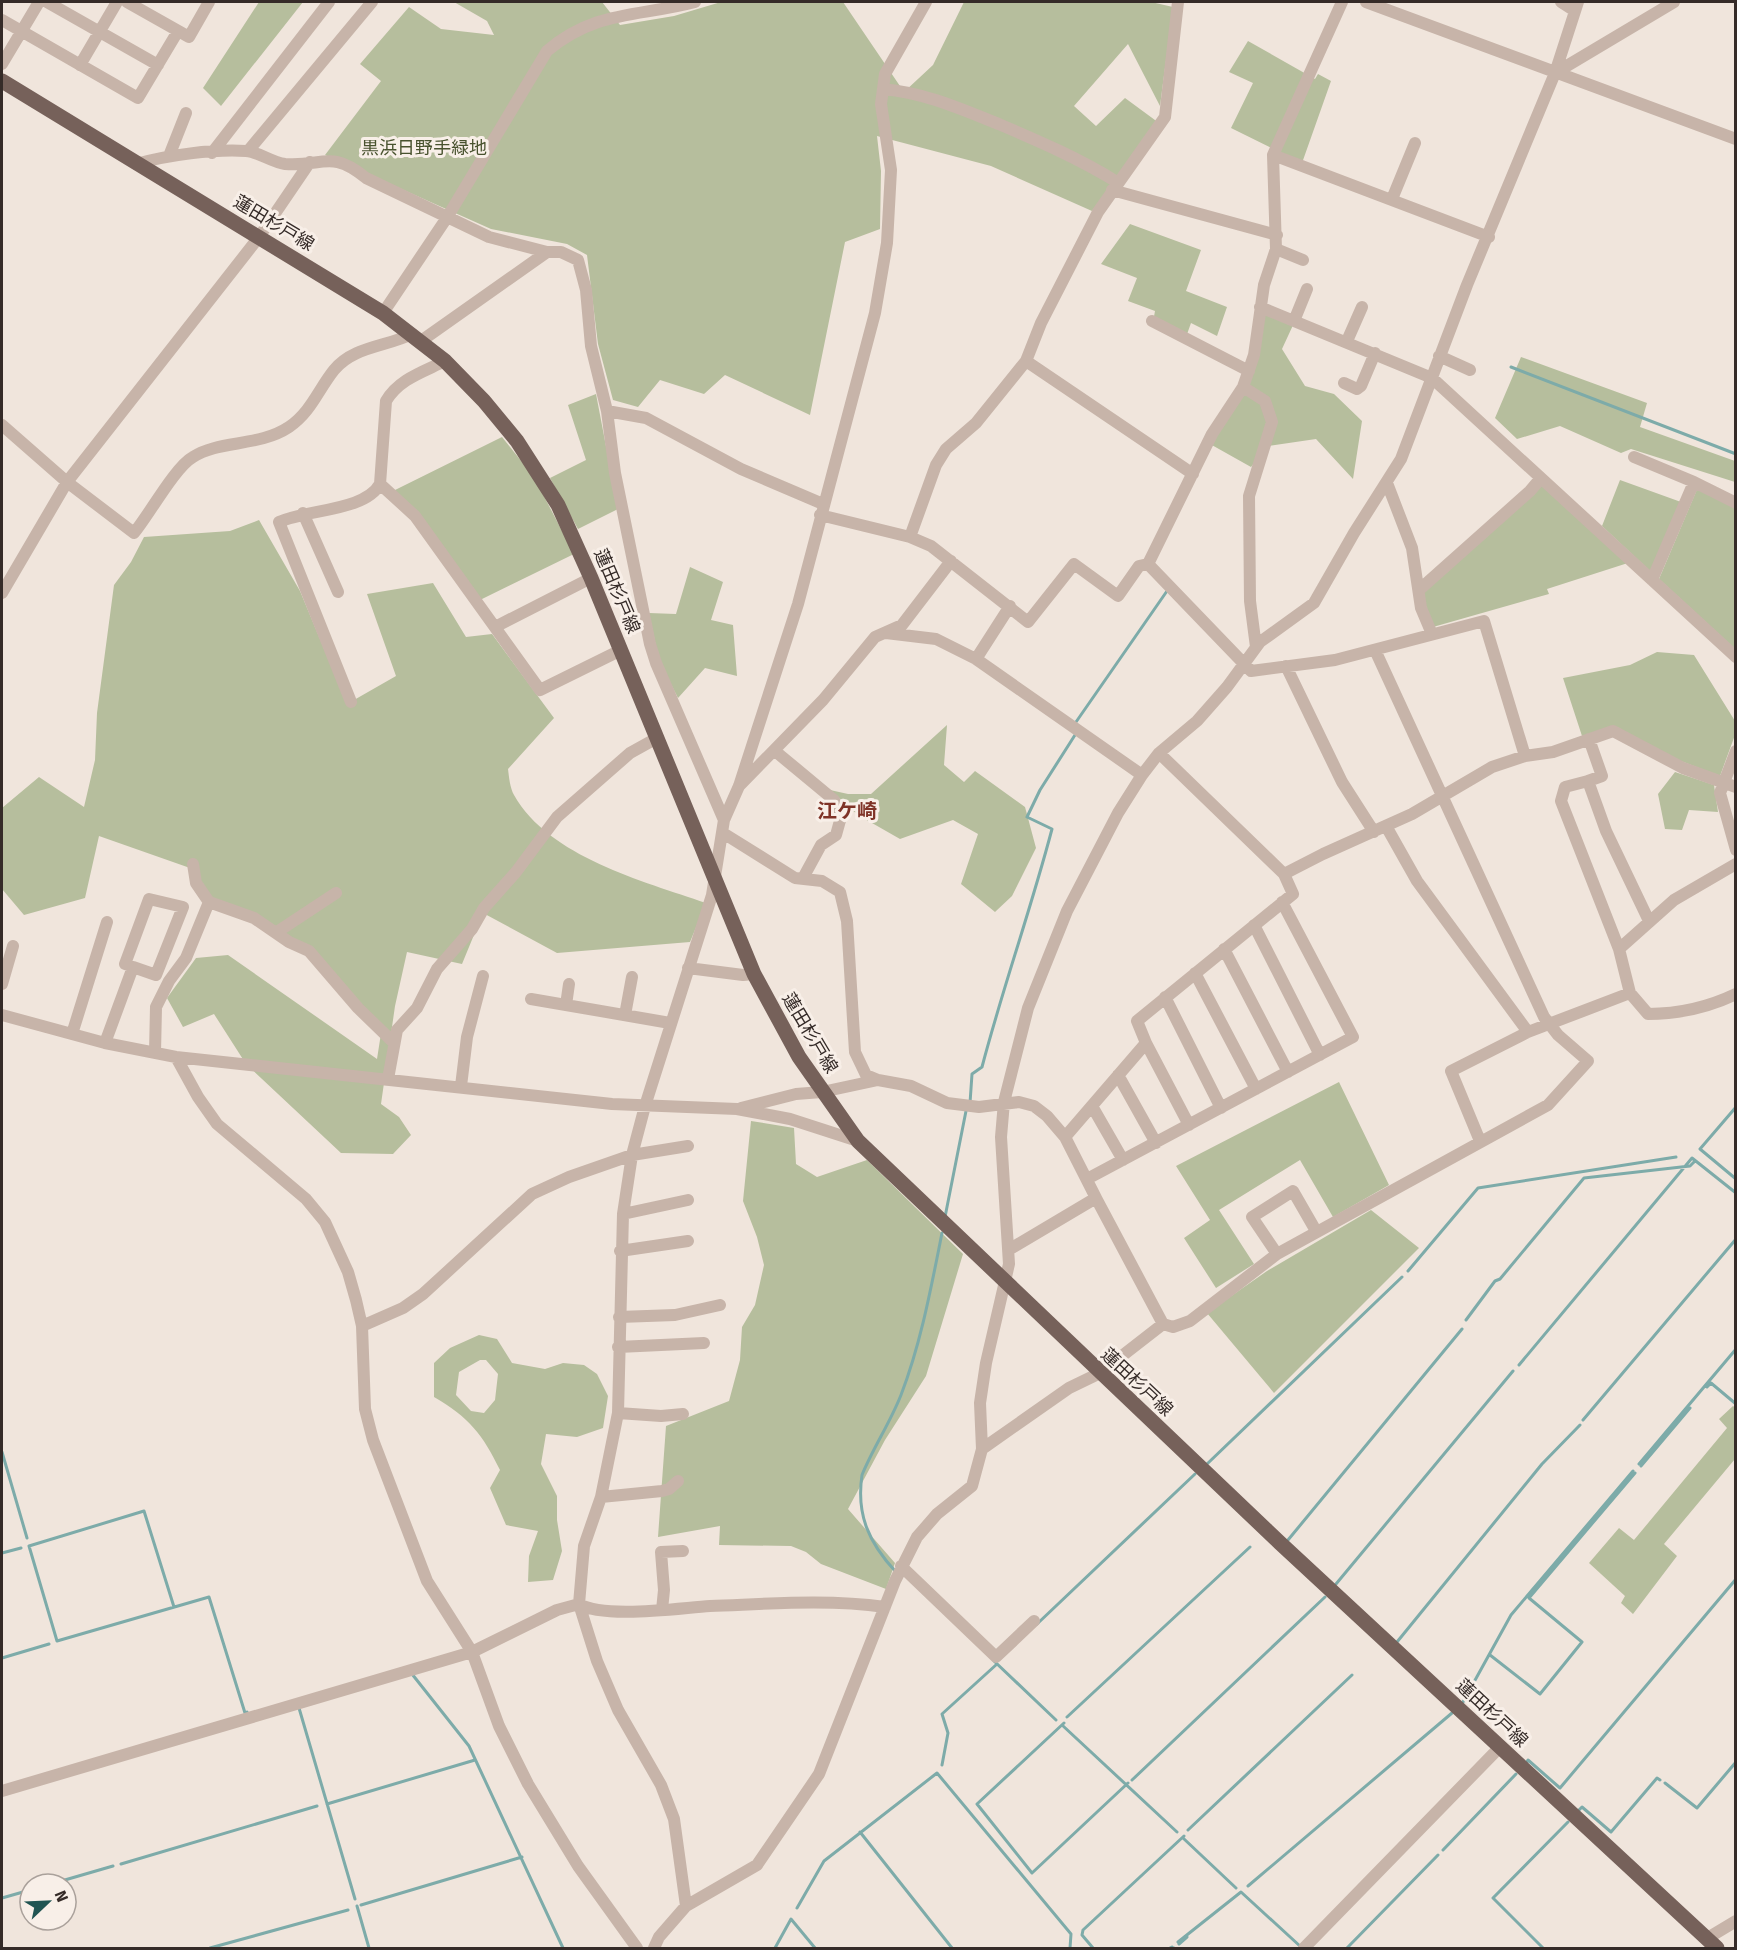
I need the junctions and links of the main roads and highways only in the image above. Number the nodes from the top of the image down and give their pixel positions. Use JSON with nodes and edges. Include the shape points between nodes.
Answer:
{"nodes":[{"id":1,"x":2,"y":81,"type":"edge"},
{"id":2,"x":1711,"y":1943,"type":"edge"}],
"edges":[{"from":1,"to":2,"type":"main road","name":"蓮田杉戸線","via":[[383,313],[445,362],[501,421],[558,505],[754,974],[784,1032],[858,1141],[1100,1373]]}]}
